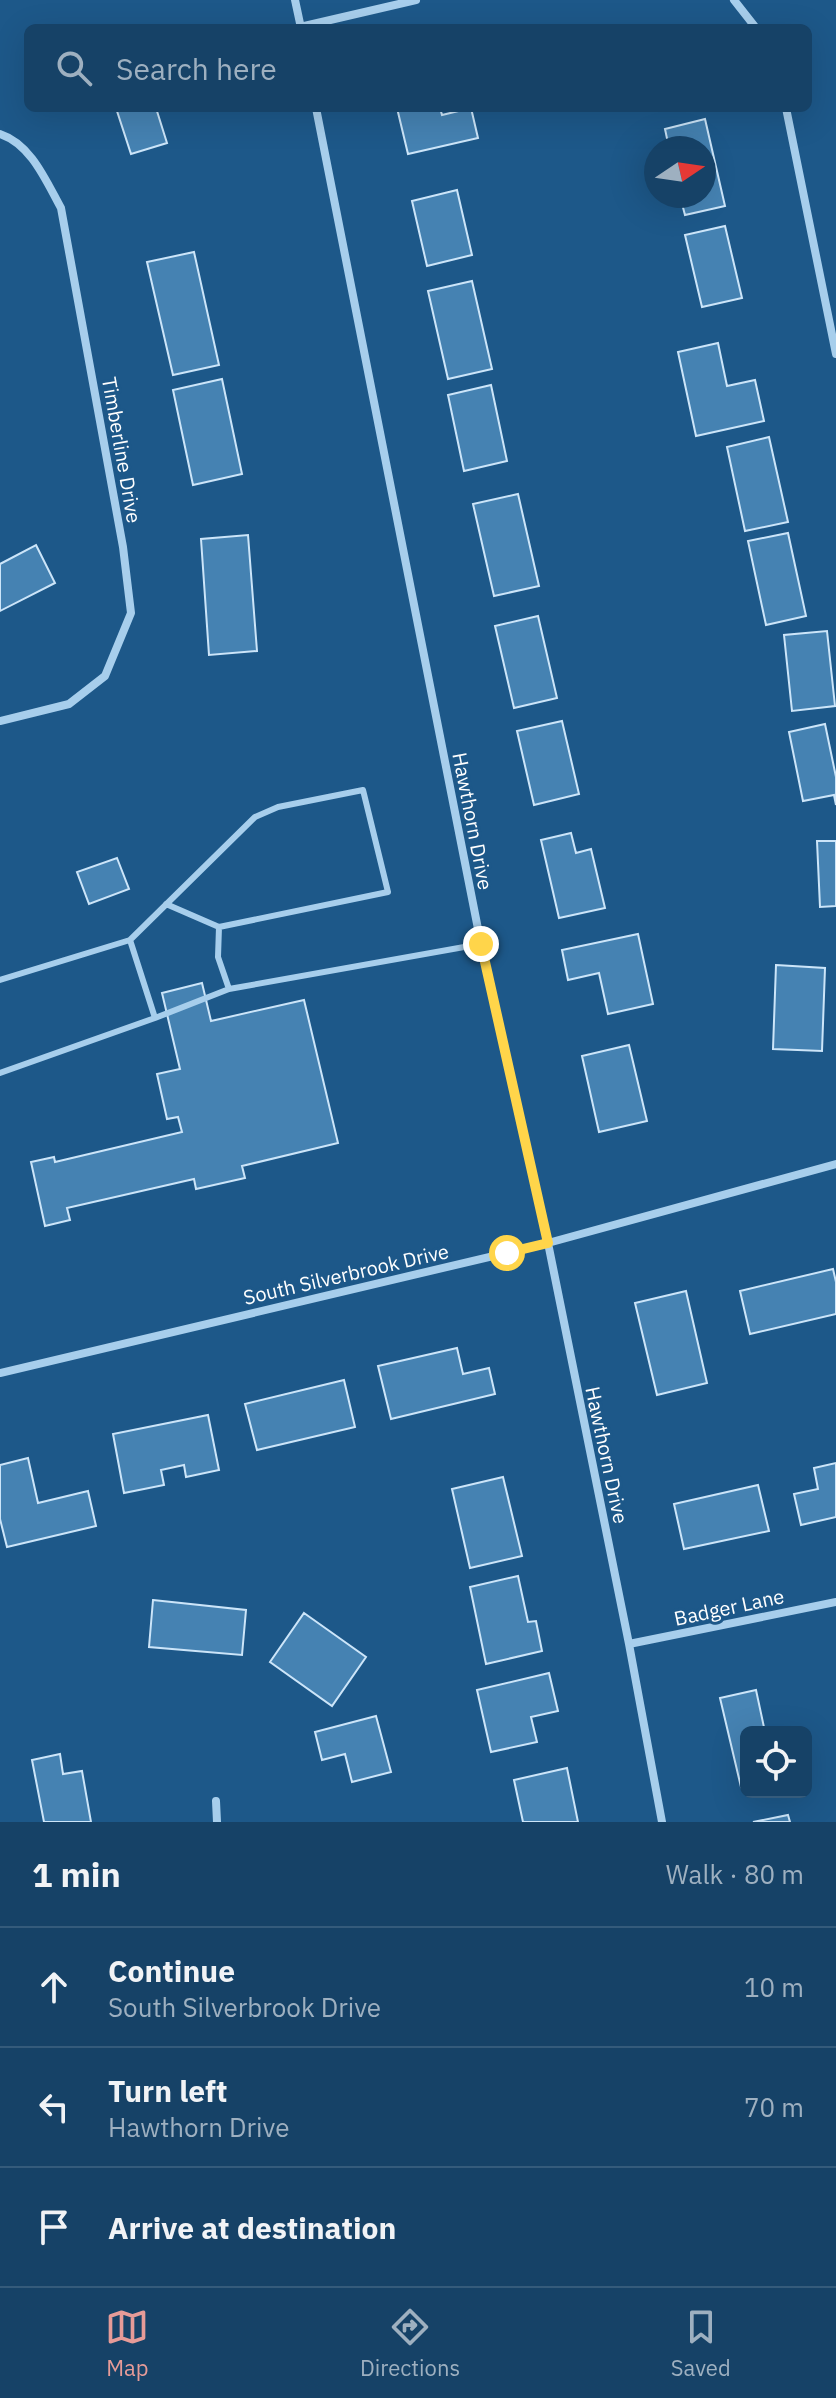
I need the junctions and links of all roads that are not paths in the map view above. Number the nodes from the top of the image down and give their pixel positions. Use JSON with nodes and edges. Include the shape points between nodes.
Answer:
{"nodes":[{"id":1,"x":295,"y":0,"type":"edge"},
{"id":2,"x":416,"y":0,"type":"edge"},
{"id":3,"x":734,"y":0,"type":"edge"},
{"id":4,"x":299,"y":24,"type":"edge"},
{"id":5,"x":313,"y":24,"type":"edge"},
{"id":6,"x":753,"y":24,"type":"edge"},
{"id":7,"x":317,"y":112,"type":"edge"},
{"id":8,"x":787,"y":112,"type":"edge"},
{"id":9,"x":0,"y":134,"type":"edge"},
{"id":10,"x":836,"y":354,"type":"edge"},
{"id":11,"x":0,"y":721,"type":"edge"},
{"id":12,"x":166,"y":904,"type":"junction"},
{"id":13,"x":219,"y":927,"type":"junction"},
{"id":14,"x":130,"y":940,"type":"junction"},
{"id":15,"x":481,"y":944,"type":"junction"},
{"id":16,"x":0,"y":980,"type":"edge"},
{"id":17,"x":229,"y":989,"type":"junction"},
{"id":18,"x":155,"y":1018,"type":"junction"},
{"id":19,"x":0,"y":1073,"type":"edge"},
{"id":20,"x":836,"y":1164,"type":"edge"},
{"id":21,"x":548,"y":1243,"type":"junction"},
{"id":22,"x":0,"y":1373,"type":"edge"},
{"id":23,"x":836,"y":1602,"type":"edge"},
{"id":24,"x":629,"y":1644,"type":"junction"},
{"id":25,"x":216,"y":1801,"type":"dead end"},
{"id":26,"x":217,"y":1822,"type":"edge"},
{"id":27,"x":662,"y":1822,"type":"edge"}],
"edges":[{"from":1,"to":4,"type":"street"},
{"from":2,"to":5,"type":"street"},
{"from":3,"to":6,"type":"street"},
{"from":7,"to":15,"type":"street","name":"Hawthorn Drive"},
{"from":8,"to":10,"type":"street"},
{"from":9,"to":11,"type":"street","name":"Timberline Drive","via":[[15,139],[40,169],[61,208],[131,613],[105,676],[69,704]]},
{"from":12,"to":13,"type":"lane"},
{"from":12,"to":13,"type":"lane","via":[[255,817],[278,807],[363,790],[388,892]]},
{"from":12,"to":14,"type":"lane"},
{"from":13,"to":17,"type":"lane","via":[[218,957]]},
{"from":14,"to":16,"type":"lane"},
{"from":14,"to":18,"type":"lane"},
{"from":15,"to":17,"type":"lane"},
{"from":15,"to":21,"type":"street","name":"Hawthorn Drive"},
{"from":17,"to":18,"type":"lane"},
{"from":18,"to":19,"type":"lane"},
{"from":20,"to":21,"type":"street","name":"South Silverbrook Drive"},
{"from":21,"to":22,"type":"street","name":"South Silverbrook Drive"},
{"from":21,"to":24,"type":"street","name":"Hawthorn Drive"},
{"from":23,"to":24,"type":"street","name":"Badger Lane"},
{"from":24,"to":27,"type":"street","name":"Hawthorn Drive"},
{"from":25,"to":26,"type":"street"}]}
